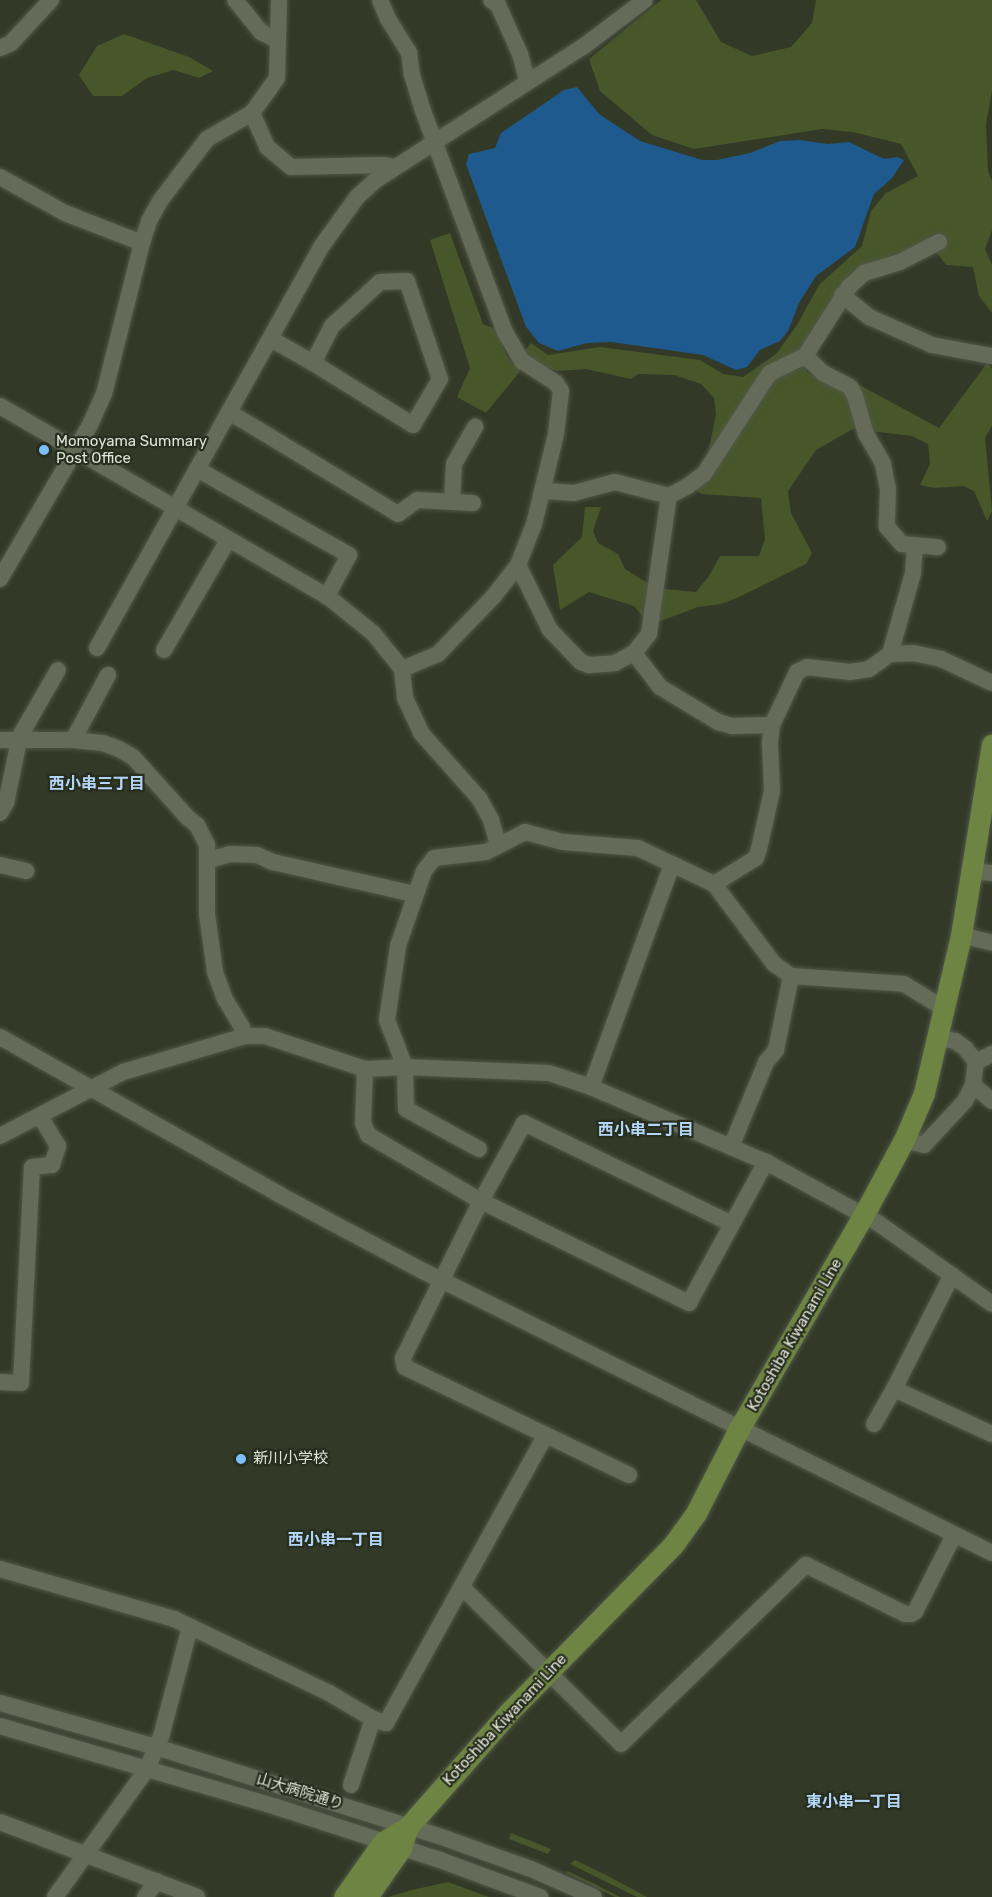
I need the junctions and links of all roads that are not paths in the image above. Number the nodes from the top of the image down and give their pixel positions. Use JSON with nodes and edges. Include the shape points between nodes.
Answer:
{"nodes":[{"id":1,"x":51,"y":0,"type":"edge"},
{"id":2,"x":235,"y":0,"type":"edge"},
{"id":3,"x":279,"y":0,"type":"edge"},
{"id":4,"x":380,"y":0,"type":"edge"},
{"id":5,"x":491,"y":0,"type":"edge"},
{"id":6,"x":645,"y":0,"type":"edge"},
{"id":7,"x":277,"y":40,"type":"junction"},
{"id":8,"x":0,"y":48,"type":"edge"},
{"id":9,"x":527,"y":81,"type":"junction"},
{"id":10,"x":252,"y":112,"type":"junction"},
{"id":11,"x":434,"y":141,"type":"junction"},
{"id":12,"x":394,"y":167,"type":"junction"},
{"id":13,"x":0,"y":177,"type":"edge"},
{"id":14,"x":939,"y":242,"type":"dead end"},
{"id":15,"x":142,"y":243,"type":"junction"},
{"id":16,"x":842,"y":295,"type":"junction"},
{"id":17,"x":271,"y":339,"type":"junction"},
{"id":18,"x":805,"y":356,"type":"junction"},
{"id":19,"x":992,"y":356,"type":"edge"},
{"id":20,"x":313,"y":363,"type":"junction"},
{"id":21,"x":2,"y":412,"type":"edge"},
{"id":22,"x":229,"y":412,"type":"junction"},
{"id":23,"x":475,"y":427,"type":"dead end"},
{"id":24,"x":76,"y":449,"type":"junction"},
{"id":25,"x":197,"y":469,"type":"junction"},
{"id":26,"x":542,"y":491,"type":"junction"},
{"id":27,"x":669,"y":496,"type":"junction"},
{"id":28,"x":452,"y":502,"type":"junction"},
{"id":29,"x":473,"y":503,"type":"dead end"},
{"id":30,"x":175,"y":506,"type":"junction"},
{"id":31,"x":228,"y":540,"type":"junction"},
{"id":32,"x":915,"y":545,"type":"junction"},
{"id":33,"x":938,"y":546,"type":"dead end"},
{"id":34,"x":518,"y":565,"type":"junction"},
{"id":35,"x":0,"y":579,"type":"edge"},
{"id":36,"x":327,"y":596,"type":"junction"},
{"id":37,"x":97,"y":648,"type":"dead end"},
{"id":38,"x":164,"y":650,"type":"dead end"},
{"id":39,"x":634,"y":652,"type":"junction"},
{"id":40,"x":890,"y":654,"type":"junction"},
{"id":41,"x":402,"y":669,"type":"junction"},
{"id":42,"x":58,"y":670,"type":"dead end"},
{"id":43,"x":108,"y":675,"type":"dead end"},
{"id":44,"x":992,"y":683,"type":"edge"},
{"id":45,"x":772,"y":725,"type":"junction"},
{"id":46,"x":0,"y":740,"type":"edge"},
{"id":47,"x":20,"y":740,"type":"junction"},
{"id":48,"x":73,"y":740,"type":"junction"},
{"id":49,"x":992,"y":744,"type":"edge"},
{"id":50,"x":0,"y":813,"type":"edge"},
{"id":51,"x":498,"y":844,"type":"junction"},
{"id":52,"x":209,"y":860,"type":"junction"},
{"id":53,"x":672,"y":864,"type":"junction"},
{"id":54,"x":0,"y":865,"type":"edge"},
{"id":55,"x":26,"y":871,"type":"dead end"},
{"id":56,"x":982,"y":872,"type":"edge"},
{"id":57,"x":714,"y":884,"type":"junction"},
{"id":58,"x":414,"y":894,"type":"junction"},
{"id":59,"x":961,"y":935,"type":"junction"},
{"id":60,"x":992,"y":942,"type":"edge"},
{"id":61,"x":791,"y":976,"type":"junction"},
{"id":62,"x":945,"y":1009,"type":"junction"},
{"id":63,"x":245,"y":1035,"type":"junction"},
{"id":64,"x":0,"y":1037,"type":"edge"},
{"id":65,"x":939,"y":1038,"type":"junction"},
{"id":66,"x":992,"y":1054,"type":"edge"},
{"id":67,"x":975,"y":1062,"type":"junction"},
{"id":68,"x":405,"y":1066,"type":"junction"},
{"id":69,"x":365,"y":1069,"type":"junction"},
{"id":70,"x":973,"y":1085,"type":"junction"},
{"id":71,"x":591,"y":1087,"type":"junction"},
{"id":72,"x":91,"y":1088,"type":"junction"},
{"id":73,"x":992,"y":1101,"type":"edge"},
{"id":74,"x":40,"y":1116,"type":"junction"},
{"id":75,"x":0,"y":1136,"type":"edge"},
{"id":76,"x":904,"y":1140,"type":"junction"},
{"id":77,"x":731,"y":1147,"type":"junction"},
{"id":78,"x":479,"y":1149,"type":"dead end"},
{"id":79,"x":766,"y":1162,"type":"junction"},
{"id":80,"x":481,"y":1201,"type":"junction"},
{"id":81,"x":863,"y":1216,"type":"junction"},
{"id":82,"x":732,"y":1224,"type":"junction"},
{"id":83,"x":952,"y":1275,"type":"junction"},
{"id":84,"x":441,"y":1280,"type":"junction"},
{"id":85,"x":992,"y":1304,"type":"edge"},
{"id":86,"x":0,"y":1382,"type":"edge"},
{"id":87,"x":894,"y":1389,"type":"junction"},
{"id":88,"x":874,"y":1424,"type":"dead end"},
{"id":89,"x":739,"y":1429,"type":"junction"},
{"id":90,"x":992,"y":1434,"type":"edge"},
{"id":91,"x":545,"y":1436,"type":"junction"},
{"id":92,"x":628,"y":1474,"type":"dead end"},
{"id":93,"x":954,"y":1535,"type":"junction"},
{"id":94,"x":992,"y":1553,"type":"edge"},
{"id":95,"x":0,"y":1569,"type":"edge"},
{"id":96,"x":462,"y":1587,"type":"junction"},
{"id":97,"x":190,"y":1627,"type":"junction"},
{"id":98,"x":549,"y":1671,"type":"junction"},
{"id":99,"x":0,"y":1703,"type":"edge"},
{"id":100,"x":373,"y":1719,"type":"junction"},
{"id":101,"x":0,"y":1726,"type":"edge"},
{"id":102,"x":156,"y":1747,"type":"junction"},
{"id":103,"x":147,"y":1769,"type":"junction"},
{"id":104,"x":351,"y":1785,"type":"dead end"},
{"id":105,"x":0,"y":1822,"type":"edge"},
{"id":106,"x":408,"y":1827,"type":"junction"},
{"id":107,"x":392,"y":1845,"type":"junction"},
{"id":108,"x":86,"y":1854,"type":"junction"},
{"id":109,"x":157,"y":1881,"type":"junction"},
{"id":110,"x":55,"y":1897,"type":"edge"},
{"id":111,"x":145,"y":1897,"type":"edge"},
{"id":112,"x":197,"y":1897,"type":"edge"},
{"id":113,"x":344,"y":1897,"type":"edge"},
{"id":114,"x":367,"y":1897,"type":"edge"},
{"id":115,"x":540,"y":1897,"type":"edge"},
{"id":116,"x":594,"y":1897,"type":"edge"}],
"edges":[{"from":1,"to":8,"type":"street","via":[[11,43]]},
{"from":2,"to":7,"type":"street","via":[[261,32]]},
{"from":3,"to":7,"type":"street"},
{"from":4,"to":11,"type":"street","via":[[409,52],[412,75]]},
{"from":5,"to":9,"type":"street","via":[[498,4]]},
{"from":6,"to":9,"type":"street","via":[[584,46]]},
{"from":7,"to":10,"type":"street","via":[[277,78]]},
{"from":9,"to":11,"type":"street"},
{"from":10,"to":12,"type":"street","via":[[267,147],[291,167]]},
{"from":10,"to":15,"type":"street","via":[[207,139],[160,201]]},
{"from":11,"to":12,"type":"street"},
{"from":11,"to":26,"type":"street","via":[[505,332],[522,361],[556,383],[561,392],[556,434]]},
{"from":12,"to":17,"type":"street","via":[[357,197],[343,216],[321,247]]},
{"from":13,"to":15,"type":"street","via":[[65,213]]},
{"from":14,"to":16,"type":"street","via":[[900,262],[864,273]]},
{"from":15,"to":24,"type":"street","via":[[104,394]]},
{"from":16,"to":18,"type":"street"},
{"from":16,"to":19,"type":"street","via":[[869,317],[932,345]]},
{"from":17,"to":20,"type":"street"},
{"from":17,"to":22,"type":"street"},
{"from":18,"to":27,"type":"street","via":[[770,373],[704,474]]},
{"from":18,"to":32,"type":"street","via":[[823,373],[850,387],[866,434],[883,464],[888,489],[887,527],[902,544]]},
{"from":20,"to":20,"type":"street","via":[[413,425],[440,379],[406,281],[380,282],[332,326]]},
{"from":21,"to":24,"type":"street"},
{"from":22,"to":25,"type":"street"},
{"from":22,"to":28,"type":"street","via":[[398,514],[417,500]]},
{"from":23,"to":28,"type":"street","via":[[454,464]]},
{"from":24,"to":30,"type":"street"},
{"from":24,"to":35,"type":"street"},
{"from":25,"to":30,"type":"street"},
{"from":25,"to":36,"type":"street","via":[[349,555]]},
{"from":26,"to":27,"type":"street","via":[[574,492],[615,482]]},
{"from":26,"to":34,"type":"street","via":[[527,548]]},
{"from":27,"to":39,"type":"street","via":[[649,634]]},
{"from":28,"to":29,"type":"street"},
{"from":30,"to":31,"type":"street"},
{"from":30,"to":37,"type":"street"},
{"from":31,"to":36,"type":"street"},
{"from":31,"to":38,"type":"street"},
{"from":32,"to":33,"type":"street"},
{"from":32,"to":40,"type":"street","via":[[913,573]]},
{"from":34,"to":39,"type":"street","via":[[550,630],[581,662],[615,663]]},
{"from":34,"to":41,"type":"street","via":[[438,654]]},
{"from":36,"to":41,"type":"street","via":[[373,633]]},
{"from":39,"to":45,"type":"street","via":[[660,687],[718,722],[732,726]]},
{"from":40,"to":44,"type":"street","via":[[913,653],[941,659]]},
{"from":40,"to":45,"type":"street","via":[[869,669],[850,672],[807,668],[797,672]]},
{"from":41,"to":51,"type":"street","via":[[405,698],[416,724],[478,798]]},
{"from":42,"to":47,"type":"street"},
{"from":43,"to":48,"type":"street"},
{"from":45,"to":57,"type":"street","via":[[772,791],[756,858]]},
{"from":46,"to":47,"type":"street"},
{"from":47,"to":48,"type":"street"},
{"from":47,"to":50,"type":"street","via":[[6,803]]},
{"from":48,"to":52,"type":"street","via":[[103,744],[133,757],[197,825]]},
{"from":49,"to":56,"type":"main road","name":"Kotoshiba Kiwanami Line"},
{"from":51,"to":53,"type":"street","via":[[525,832],[575,844],[638,848]]},
{"from":51,"to":58,"type":"street","via":[[486,852],[434,858]]},
{"from":52,"to":58,"type":"street","via":[[230,854],[256,855]]},
{"from":52,"to":63,"type":"street","via":[[207,914],[215,972]]},
{"from":53,"to":57,"type":"street"},
{"from":53,"to":71,"type":"street"},
{"from":54,"to":55,"type":"street"},
{"from":56,"to":59,"type":"main road","name":"Kotoshiba Kiwanami Line"},
{"from":57,"to":61,"type":"street","via":[[774,964]]},
{"from":58,"to":68,"type":"street","via":[[398,946],[387,1020]]},
{"from":59,"to":60,"type":"street"},
{"from":59,"to":62,"type":"main road","name":"Kotoshiba Kiwanami Line"},
{"from":61,"to":62,"type":"street","via":[[904,984]]},
{"from":61,"to":77,"type":"street","via":[[776,1050],[766,1062]]},
{"from":62,"to":65,"type":"main road","name":"Kotoshiba Kiwanami Line"},
{"from":63,"to":69,"type":"street","via":[[265,1036]]},
{"from":63,"to":72,"type":"street","via":[[123,1072]]},
{"from":64,"to":72,"type":"street"},
{"from":65,"to":67,"type":"street","via":[[955,1041]]},
{"from":65,"to":76,"type":"main road","name":"Kotoshiba Kiwanami Line","via":[[924,1093]]},
{"from":66,"to":67,"type":"street"},
{"from":67,"to":70,"type":"street"},
{"from":68,"to":69,"type":"street"},
{"from":68,"to":71,"type":"street","via":[[549,1072]]},
{"from":68,"to":78,"type":"street","via":[[406,1109]]},
{"from":69,"to":80,"type":"street","via":[[363,1123],[368,1135]]},
{"from":70,"to":73,"type":"street"},
{"from":70,"to":76,"type":"street","via":[[965,1101],[924,1145]]},
{"from":71,"to":77,"type":"street"},
{"from":72,"to":74,"type":"street"},
{"from":72,"to":84,"type":"street"},
{"from":74,"to":75,"type":"street"},
{"from":74,"to":86,"type":"street","via":[[58,1146],[52,1165],[32,1167],[21,1383]]},
{"from":76,"to":81,"type":"main road","name":"Kotoshiba Kiwanami Line"},
{"from":77,"to":79,"type":"street"},
{"from":79,"to":81,"type":"street"},
{"from":79,"to":82,"type":"street"},
{"from":80,"to":82,"type":"street","via":[[524,1123]]},
{"from":80,"to":82,"type":"street","via":[[689,1303]]},
{"from":80,"to":84,"type":"street"},
{"from":81,"to":83,"type":"street"},
{"from":81,"to":89,"type":"main road","name":"Kotoshiba Kiwanami Line"},
{"from":83,"to":85,"type":"street"},
{"from":83,"to":87,"type":"street"},
{"from":84,"to":89,"type":"street"},
{"from":84,"to":91,"type":"street","via":[[403,1358],[405,1367]]},
{"from":87,"to":88,"type":"street"},
{"from":87,"to":90,"type":"street"},
{"from":89,"to":93,"type":"street"},
{"from":89,"to":98,"type":"main road","name":"Kotoshiba Kiwanami Line","via":[[696,1513],[673,1545]]},
{"from":91,"to":92,"type":"street"},
{"from":91,"to":96,"type":"street"},
{"from":93,"to":94,"type":"street"},
{"from":93,"to":98,"type":"street","via":[[911,1614],[806,1565],[621,1744]]},
{"from":95,"to":97,"type":"street"},
{"from":96,"to":98,"type":"street"},
{"from":96,"to":100,"type":"street","via":[[386,1723]]},
{"from":97,"to":100,"type":"street","via":[[329,1693]]},
{"from":97,"to":102,"type":"street"},
{"from":98,"to":106,"type":"main road","name":"Kotoshiba Kiwanami Line"},
{"from":99,"to":102,"type":"street","name":"山大病院通り"},
{"from":100,"to":104,"type":"street"},
{"from":101,"to":103,"type":"street","name":"山大病院通り"},
{"from":102,"to":103,"type":"street"},
{"from":102,"to":106,"type":"street","name":"山大病院通り"},
{"from":103,"to":107,"type":"street","name":"山大病院通り"},
{"from":103,"to":108,"type":"street"},
{"from":105,"to":108,"type":"street"},
{"from":106,"to":107,"type":"main road","name":"Kotoshiba Kiwanami Line"},
{"from":106,"to":116,"type":"street","name":"山大病院通り","via":[[531,1869]]},
{"from":107,"to":113,"type":"main road","name":"Kotoshiba Kiwanami Line"},
{"from":107,"to":114,"type":"main road","name":"Kotoshiba Kiwanami Line"},
{"from":107,"to":115,"type":"street","name":"山大病院通り"},
{"from":108,"to":109,"type":"street"},
{"from":108,"to":110,"type":"street"},
{"from":109,"to":111,"type":"street"},
{"from":109,"to":112,"type":"street"}]}
